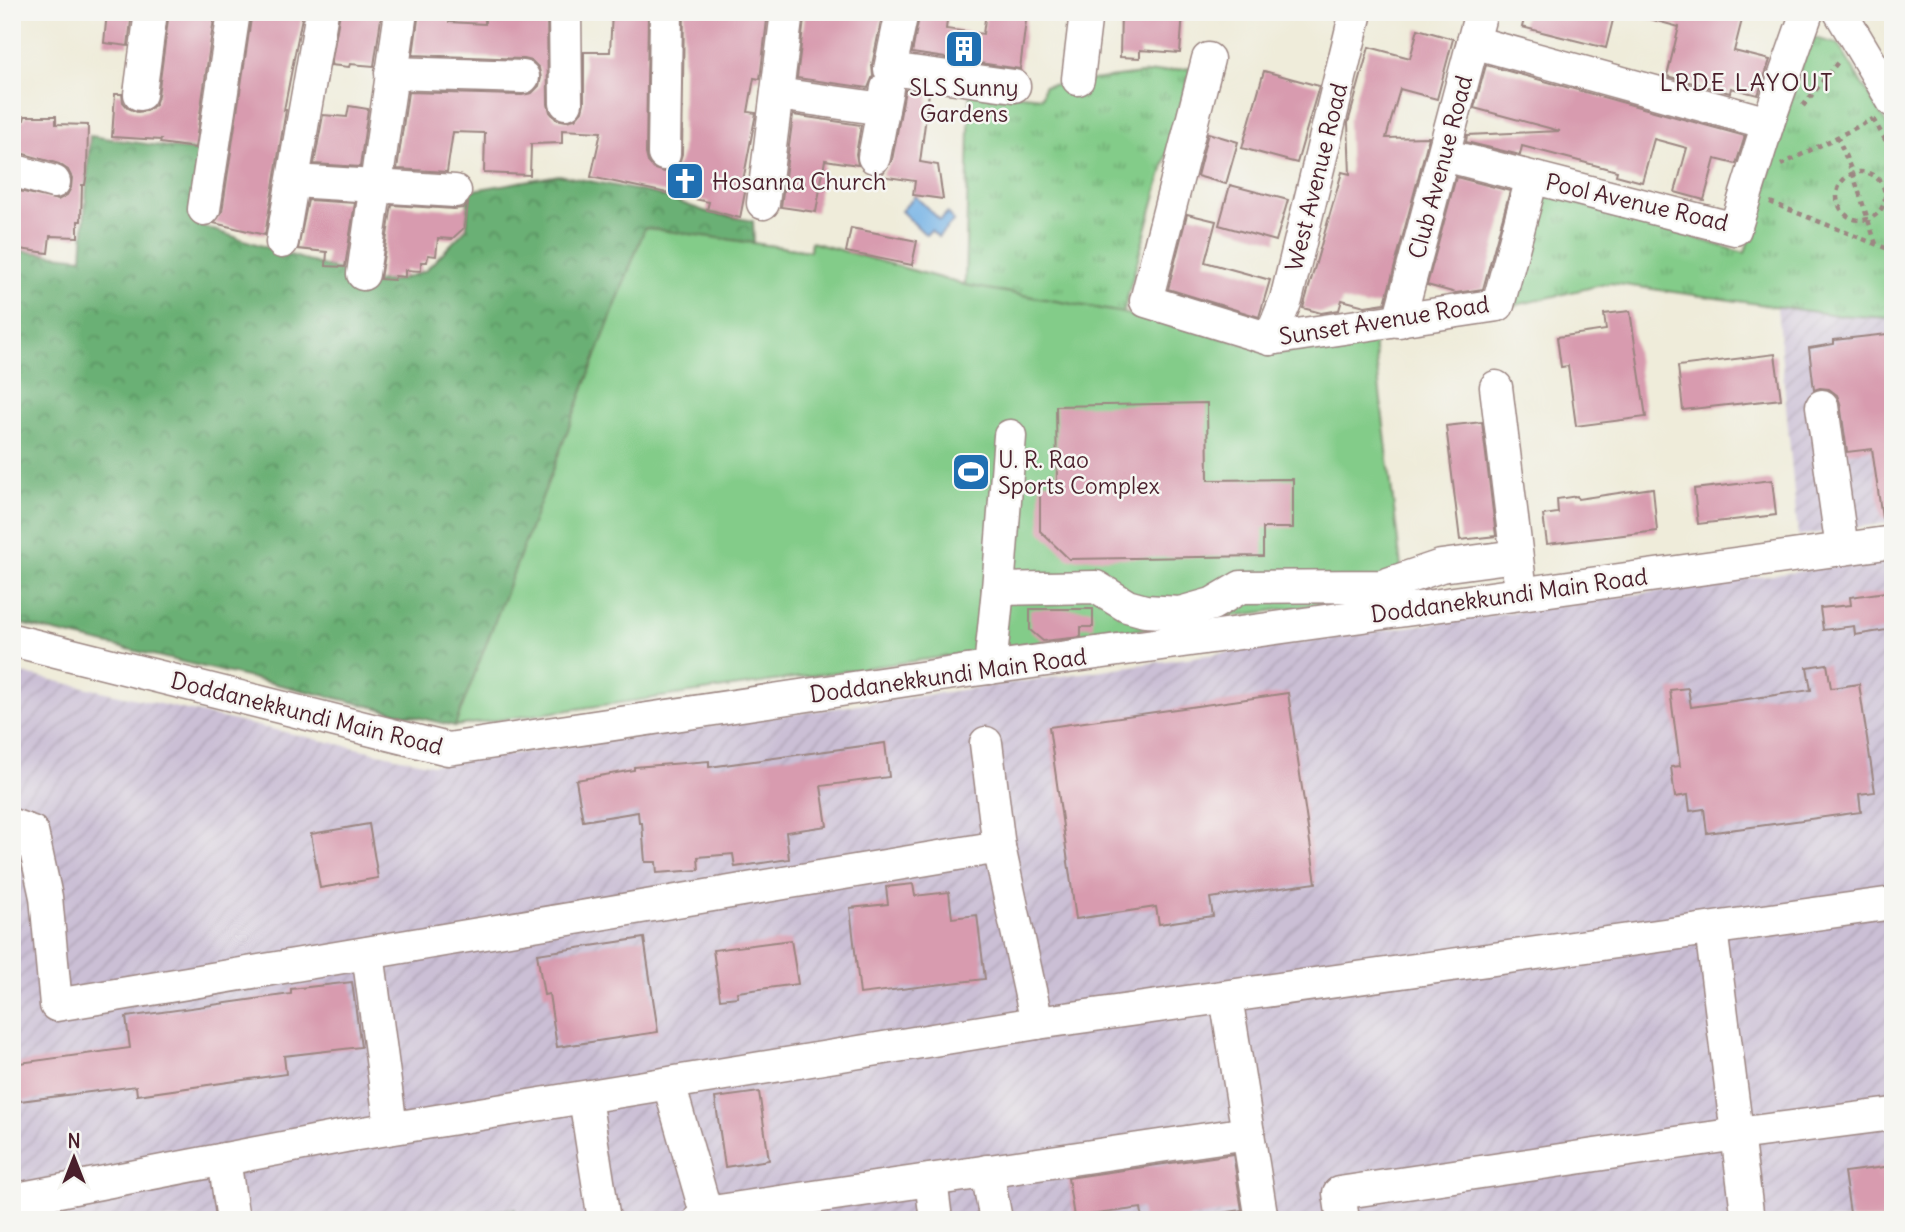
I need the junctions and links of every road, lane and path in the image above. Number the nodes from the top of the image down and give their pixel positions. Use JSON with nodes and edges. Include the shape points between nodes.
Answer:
{"nodes":[{"id":1,"x":151,"y":12,"type":"edge"},
{"id":2,"x":234,"y":12,"type":"edge"},
{"id":3,"x":322,"y":12,"type":"edge"},
{"id":4,"x":401,"y":12,"type":"edge"},
{"id":5,"x":565,"y":12,"type":"edge"},
{"id":6,"x":666,"y":12,"type":"edge"},
{"id":7,"x":786,"y":12,"type":"edge"},
{"id":8,"x":902,"y":12,"type":"edge"},
{"id":9,"x":1086,"y":12,"type":"edge"},
{"id":10,"x":1356,"y":12,"type":"edge"},
{"id":11,"x":1840,"y":12,"type":"edge"},
{"id":12,"x":1805,"y":13,"type":"edge"},
{"id":13,"x":1477,"y":27,"type":"edge"},
{"id":14,"x":1208,"y":59,"type":"dead end"},
{"id":15,"x":890,"y":69,"type":"junction"},
{"id":16,"x":391,"y":73,"type":"junction"},
{"id":17,"x":1845,"y":74,"type":"dead end"},
{"id":18,"x":523,"y":78,"type":"dead end"},
{"id":19,"x":1079,"y":79,"type":"dead end"},
{"id":20,"x":1014,"y":86,"type":"dead end"},
{"id":21,"x":140,"y":94,"type":"dead end"},
{"id":22,"x":777,"y":94,"type":"junction"},
{"id":23,"x":1893,"y":101,"type":"edge"},
{"id":24,"x":566,"y":103,"type":"dead end"},
{"id":25,"x":883,"y":109,"type":"junction"},
{"id":26,"x":1782,"y":119,"type":"junction"},
{"id":27,"x":1837,"y":136,"type":"junction"},
{"id":28,"x":1893,"y":153,"type":"edge"},
{"id":29,"x":664,"y":154,"type":"dead end"},
{"id":30,"x":1444,"y":155,"type":"junction"},
{"id":31,"x":874,"y":157,"type":"dead end"},
{"id":32,"x":1779,"y":158,"type":"dead end"},
{"id":33,"x":12,"y":174,"type":"edge"},
{"id":34,"x":1853,"y":174,"type":"junction"},
{"id":35,"x":1532,"y":178,"type":"junction"},
{"id":36,"x":294,"y":181,"type":"junction"},
{"id":37,"x":54,"y":182,"type":"dead end"},
{"id":38,"x":375,"y":187,"type":"junction"},
{"id":39,"x":455,"y":191,"type":"dead end"},
{"id":40,"x":1766,"y":200,"type":"dead end"},
{"id":41,"x":762,"y":203,"type":"dead end"},
{"id":42,"x":204,"y":209,"type":"dead end"},
{"id":43,"x":1868,"y":219,"type":"junction"},
{"id":44,"x":282,"y":242,"type":"dead end"},
{"id":45,"x":1876,"y":244,"type":"junction"},
{"id":46,"x":1893,"y":251,"type":"edge"},
{"id":47,"x":363,"y":274,"type":"dead end"},
{"id":48,"x":1399,"y":321,"type":"junction"},
{"id":49,"x":1270,"y":339,"type":"junction"},
{"id":50,"x":1496,"y":387,"type":"dead end"},
{"id":51,"x":1822,"y":406,"type":"dead end"},
{"id":52,"x":1010,"y":436,"type":"dead end"},
{"id":53,"x":1893,"y":542,"type":"edge"},
{"id":54,"x":1842,"y":549,"type":"junction"},
{"id":55,"x":1516,"y":556,"type":"junction"},
{"id":56,"x":998,"y":589,"type":"junction"},
{"id":57,"x":1521,"y":594,"type":"junction"},
{"id":58,"x":12,"y":640,"type":"edge"},
{"id":59,"x":990,"y":668,"type":"junction"},
{"id":60,"x":986,"y":743,"type":"dead end"},
{"id":61,"x":12,"y":825,"type":"edge"},
{"id":62,"x":999,"y":847,"type":"junction"},
{"id":63,"x":1893,"y":903,"type":"edge"},
{"id":64,"x":1711,"y":929,"type":"junction"},
{"id":65,"x":368,"y":953,"type":"junction"},
{"id":66,"x":1226,"y":996,"type":"junction"},
{"id":67,"x":1037,"y":1023,"type":"junction"},
{"id":68,"x":669,"y":1084,"type":"junction"},
{"id":69,"x":585,"y":1098,"type":"junction"},
{"id":70,"x":1893,"y":1114,"type":"edge"},
{"id":71,"x":391,"y":1128,"type":"junction"},
{"id":72,"x":1248,"y":1133,"type":"junction"},
{"id":73,"x":1737,"y":1134,"type":"junction"},
{"id":74,"x":224,"y":1159,"type":"junction"},
{"id":75,"x":987,"y":1171,"type":"junction"},
{"id":76,"x":930,"y":1180,"type":"junction"},
{"id":77,"x":12,"y":1200,"type":"edge"},
{"id":78,"x":702,"y":1216,"type":"edge"},
{"id":79,"x":15,"y":1220,"type":"edge"},
{"id":80,"x":233,"y":1220,"type":"edge"},
{"id":81,"x":604,"y":1220,"type":"edge"},
{"id":82,"x":936,"y":1220,"type":"edge"},
{"id":83,"x":996,"y":1220,"type":"edge"},
{"id":84,"x":1262,"y":1220,"type":"edge"},
{"id":85,"x":1343,"y":1220,"type":"edge"},
{"id":86,"x":1748,"y":1220,"type":"edge"}],
"edges":[{"from":1,"to":21,"type":"street"},
{"from":2,"to":42,"type":"street"},
{"from":3,"to":36,"type":"street"},
{"from":4,"to":16,"type":"street"},
{"from":5,"to":24,"type":"street"},
{"from":6,"to":29,"type":"street"},
{"from":7,"to":22,"type":"street"},
{"from":8,"to":15,"type":"street"},
{"from":9,"to":19,"type":"street"},
{"from":10,"to":49,"type":"street","name":"West Avenue Road","via":[[1286,300]]},
{"from":11,"to":23,"type":"street"},
{"from":12,"to":26,"type":"street","name":"Pool Avenue Road"},
{"from":13,"to":26,"type":"street"},
{"from":13,"to":30,"type":"street","name":"Club Avenue Road"},
{"from":14,"to":49,"type":"street","name":"Sunset Avenue Road","via":[[1146,301]]},
{"from":15,"to":20,"type":"street"},
{"from":15,"to":25,"type":"street"},
{"from":16,"to":18,"type":"street"},
{"from":16,"to":38,"type":"street"},
{"from":17,"to":26,"type":"path","via":[[1838,62]]},
{"from":22,"to":25,"type":"street"},
{"from":22,"to":41,"type":"street"},
{"from":25,"to":31,"type":"street"},
{"from":26,"to":35,"type":"street","name":"Pool Avenue Road","via":[[1735,229]]},
{"from":27,"to":28,"type":"path","via":[[1872,119]]},
{"from":27,"to":32,"type":"path","via":[[1774,169]]},
{"from":27,"to":34,"type":"path"},
{"from":30,"to":35,"type":"street","name":"Pool Avenue Road"},
{"from":30,"to":48,"type":"street","name":"Club Avenue Road"},
{"from":33,"to":37,"type":"street"},
{"from":34,"to":43,"type":"path"},
{"from":34,"to":43,"type":"path","via":[[1841,184],[1838,200],[1845,214]]},
{"from":34,"to":43,"type":"path","via":[[1875,177],[1884,189],[1881,211]]},
{"from":35,"to":48,"type":"street","name":"Sunset Avenue Road","via":[[1498,306]]},
{"from":36,"to":38,"type":"street"},
{"from":36,"to":44,"type":"street"},
{"from":38,"to":39,"type":"street"},
{"from":38,"to":47,"type":"street"},
{"from":40,"to":45,"type":"path"},
{"from":43,"to":45,"type":"path"},
{"from":45,"to":46,"type":"path"},
{"from":48,"to":49,"type":"street","name":"Sunset Avenue Road"},
{"from":50,"to":55,"type":"street"},
{"from":51,"to":54,"type":"street"},
{"from":52,"to":56,"type":"street"},
{"from":53,"to":54,"type":"street","name":"Doddanekkundi Main Road"},
{"from":54,"to":57,"type":"street","name":"Doddanekkundi Main Road"},
{"from":55,"to":56,"type":"street","via":[[1441,566],[1382,586],[1241,587],[1212,604],[1180,613],[1127,606],[1096,587]]},
{"from":55,"to":57,"type":"street"},
{"from":56,"to":59,"type":"street"},
{"from":57,"to":59,"type":"street","name":"Doddanekkundi Main Road"},
{"from":58,"to":59,"type":"street","name":"Doddanekkundi Main Road","via":[[448,749]]},
{"from":60,"to":62,"type":"street"},
{"from":61,"to":65,"type":"street","via":[[32,832],[46,897],[56,1005]]},
{"from":62,"to":65,"type":"street"},
{"from":62,"to":67,"type":"street"},
{"from":63,"to":64,"type":"street"},
{"from":64,"to":66,"type":"street"},
{"from":64,"to":73,"type":"street"},
{"from":65,"to":71,"type":"street"},
{"from":66,"to":67,"type":"street"},
{"from":66,"to":72,"type":"street"},
{"from":67,"to":68,"type":"street"},
{"from":68,"to":69,"type":"street"},
{"from":68,"to":78,"type":"street"},
{"from":69,"to":71,"type":"street"},
{"from":69,"to":81,"type":"street"},
{"from":70,"to":73,"type":"street"},
{"from":71,"to":74,"type":"street"},
{"from":72,"to":75,"type":"street"},
{"from":72,"to":84,"type":"street"},
{"from":73,"to":85,"type":"street","via":[[1339,1193]]},
{"from":73,"to":86,"type":"street"},
{"from":74,"to":77,"type":"street"},
{"from":74,"to":80,"type":"street"},
{"from":75,"to":76,"type":"street"},
{"from":75,"to":83,"type":"street"},
{"from":76,"to":78,"type":"street"},
{"from":76,"to":82,"type":"street"},
{"from":77,"to":79,"type":"street"}]}
